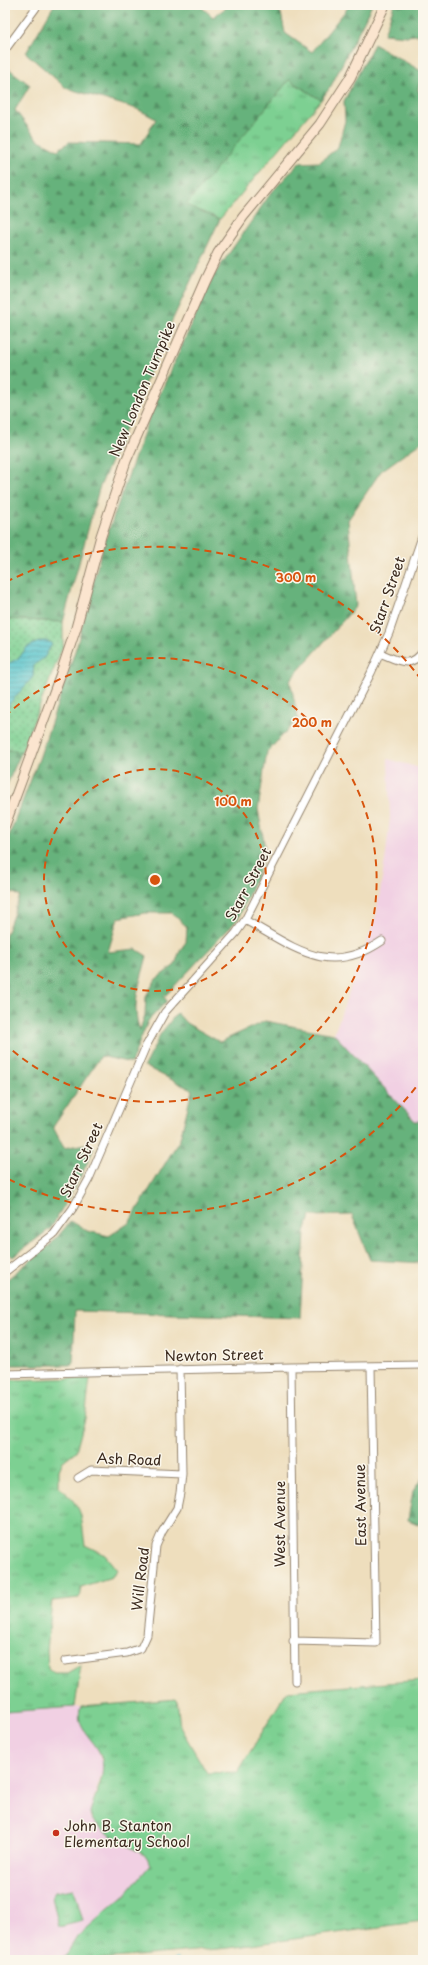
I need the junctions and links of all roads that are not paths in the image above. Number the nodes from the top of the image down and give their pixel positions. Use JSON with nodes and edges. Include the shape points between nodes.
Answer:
{"nodes":[{"id":1,"x":38,"y":5,"type":"edge"},
{"id":2,"x":385,"y":5,"type":"edge"},
{"id":3,"x":5,"y":50,"type":"edge"},
{"id":4,"x":423,"y":534,"type":"edge"},
{"id":5,"x":423,"y":651,"type":"edge"},
{"id":6,"x":380,"y":653,"type":"junction"},
{"id":7,"x":5,"y":825,"type":"edge"},
{"id":8,"x":245,"y":920,"type":"junction"},
{"id":9,"x":382,"y":941,"type":"dead end"},
{"id":10,"x":5,"y":1272,"type":"edge"},
{"id":11,"x":423,"y":1365,"type":"edge"},
{"id":12,"x":291,"y":1366,"type":"junction"},
{"id":13,"x":371,"y":1366,"type":"junction"},
{"id":14,"x":180,"y":1369,"type":"junction"},
{"id":15,"x":5,"y":1374,"type":"edge"},
{"id":16,"x":182,"y":1474,"type":"junction"},
{"id":17,"x":78,"y":1478,"type":"dead end"},
{"id":18,"x":293,"y":1641,"type":"junction"},
{"id":19,"x":65,"y":1661,"type":"dead end"},
{"id":20,"x":295,"y":1681,"type":"dead end"}],
"edges":[{"from":1,"to":3,"type":"street"},
{"from":2,"to":7,"type":"main road","name":"New London Turnpike","via":[[350,78],[320,124],[243,217],[218,253],[204,280],[126,461],[101,536],[76,628]]},
{"from":4,"to":6,"type":"street","name":"Starr Street"},
{"from":5,"to":6,"type":"street","via":[[418,659],[409,662]]},
{"from":6,"to":8,"type":"street","name":"Starr Street"},
{"from":8,"to":9,"type":"street","via":[[306,953],[324,958],[356,955]]},
{"from":8,"to":10,"type":"street","name":"Starr Street","via":[[166,1012],[146,1046],[89,1179],[73,1208],[54,1234]]},
{"from":11,"to":13,"type":"street","name":"Newton Street"},
{"from":12,"to":13,"type":"street","name":"Newton Street"},
{"from":12,"to":14,"type":"street","name":"Newton Street"},
{"from":12,"to":18,"type":"street","name":"West Avenue"},
{"from":13,"to":18,"type":"street","name":"East Avenue","via":[[376,1644]]},
{"from":14,"to":15,"type":"street","name":"Newton Street"},
{"from":14,"to":16,"type":"street","name":"Will Road"},
{"from":16,"to":17,"type":"street","name":"Ash Road","via":[[91,1470]]},
{"from":16,"to":19,"type":"street","name":"Will Road","via":[[177,1508],[156,1546],[147,1635],[141,1648],[127,1653]]},
{"from":18,"to":20,"type":"street","name":"West Avenue"}]}
